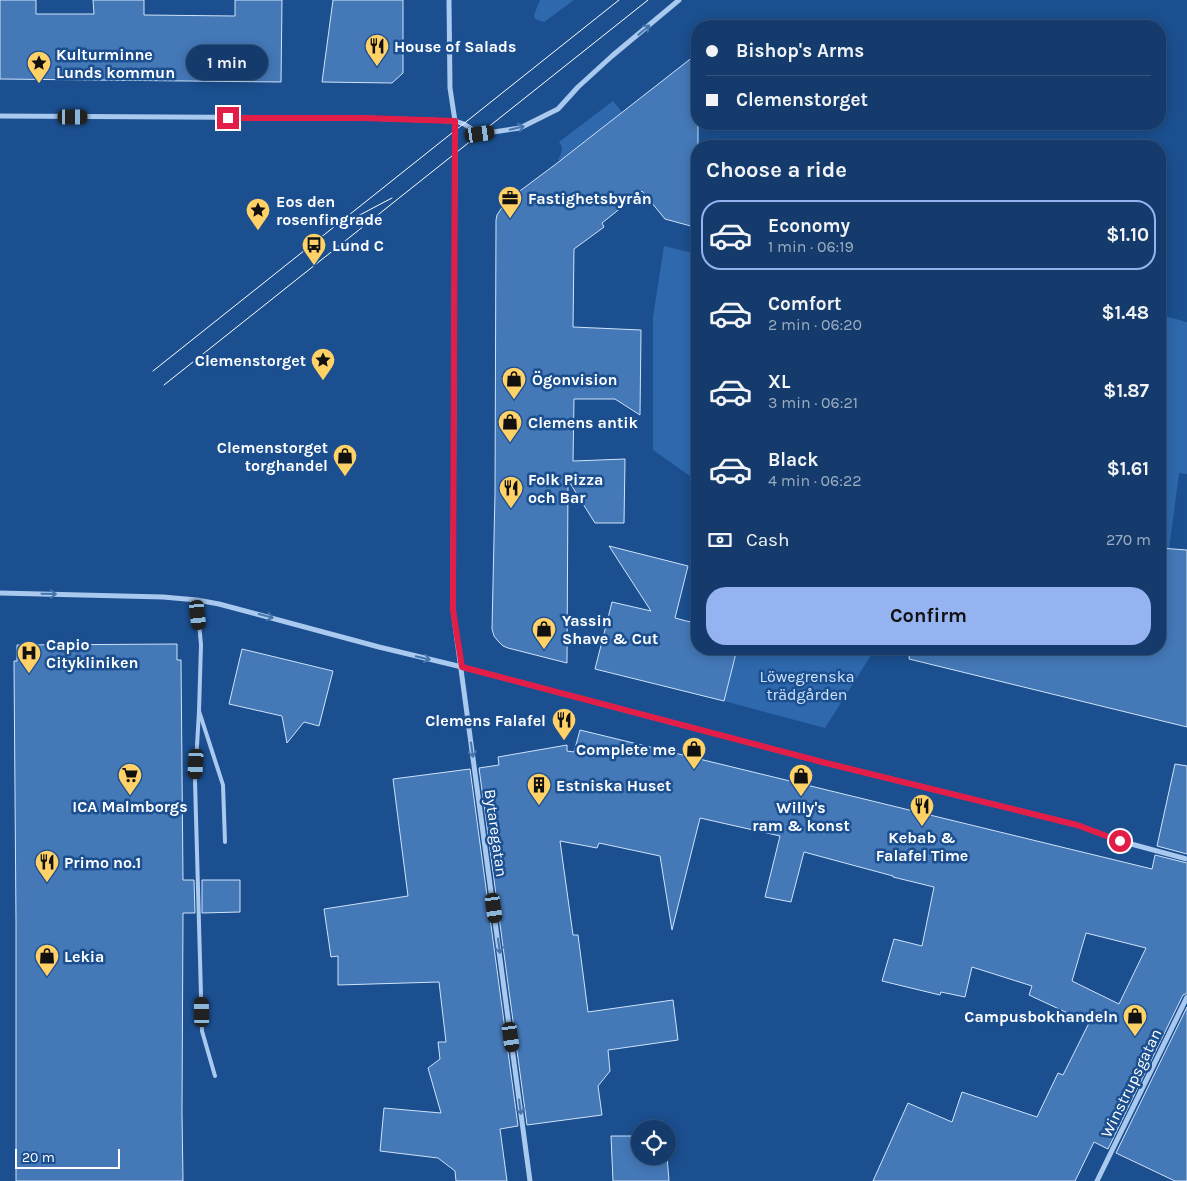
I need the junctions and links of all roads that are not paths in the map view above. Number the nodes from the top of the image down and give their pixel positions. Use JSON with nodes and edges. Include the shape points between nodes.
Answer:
{"nodes":[{"id":1,"x":449,"y":0,"type":"edge"},
{"id":2,"x":679,"y":0,"type":"edge"},
{"id":3,"x":0,"y":116,"type":"edge"},
{"id":4,"x":455,"y":121,"type":"junction"},
{"id":5,"x":0,"y":593,"type":"edge"},
{"id":6,"x":197,"y":600,"type":"junction"},
{"id":7,"x":462,"y":667,"type":"junction"},
{"id":8,"x":199,"y":711,"type":"junction"},
{"id":9,"x":224,"y":842,"type":"dead end"},
{"id":10,"x":1187,"y":858,"type":"edge"},
{"id":11,"x":1187,"y":997,"type":"edge"},
{"id":12,"x":215,"y":1076,"type":"dead end"},
{"id":13,"x":530,"y":1181,"type":"edge"},
{"id":14,"x":1097,"y":1181,"type":"edge"}],
"edges":[{"from":1,"to":4,"type":"street","via":[[450,88]]},
{"from":4,"to":2,"type":"street","one_way":true,"via":[[480,134],[520,128],[558,110],[585,80]]},
{"from":3,"to":4,"type":"street"},
{"from":4,"to":7,"type":"street","via":[[453,610]]},
{"from":5,"to":6,"type":"street","one_way":true},
{"from":6,"to":7,"type":"street","one_way":true},
{"from":6,"to":8,"type":"lane","via":[[201,644]]},
{"from":7,"to":10,"type":"street","via":[[1077,825],[1120,841]]},
{"from":7,"to":13,"type":"street","name":"Bytaregatan","one_way":true},
{"from":8,"to":9,"type":"lane","via":[[223,785]]},
{"from":8,"to":12,"type":"lane","via":[[195,782],[202,1032]]},
{"from":11,"to":14,"type":"street","name":"Winstrupsgatan"}]}
